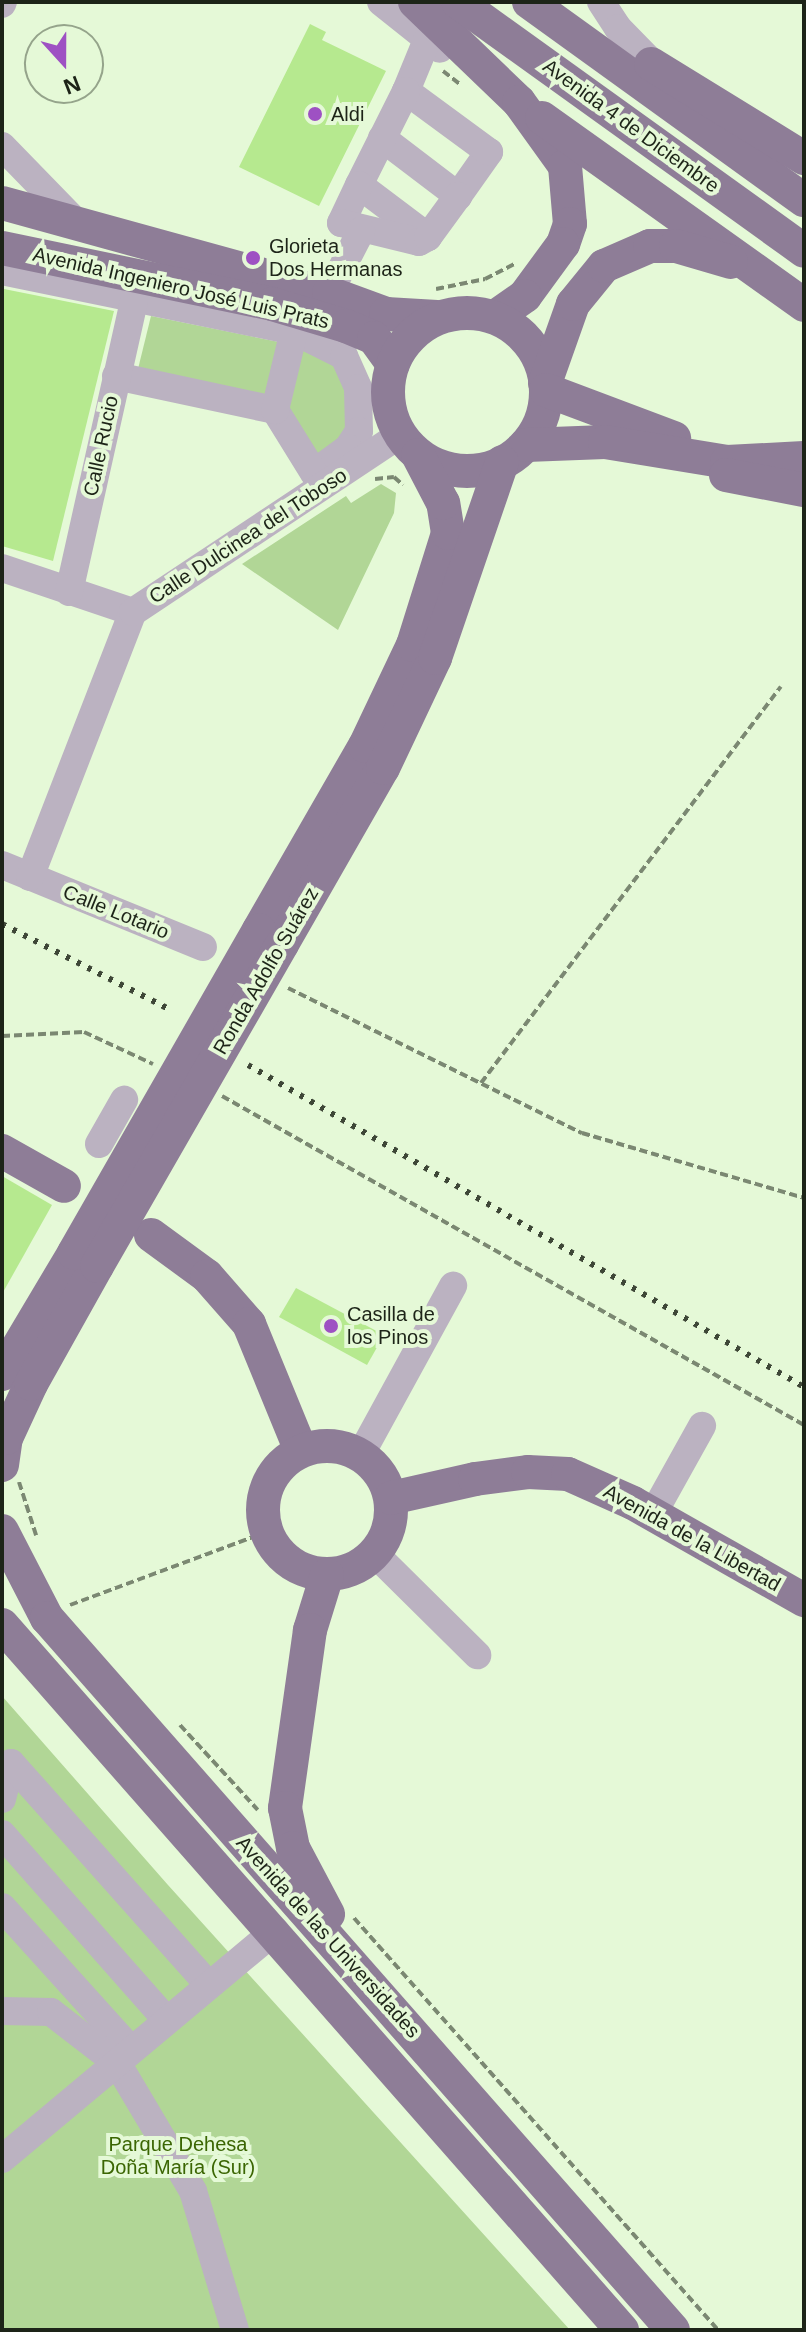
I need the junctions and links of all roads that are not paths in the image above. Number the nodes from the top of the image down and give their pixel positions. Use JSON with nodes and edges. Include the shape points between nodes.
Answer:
{"nodes":[{"id":1,"x":381,"y":2,"type":"edge"},
{"id":2,"x":415,"y":2,"type":"edge"},
{"id":3,"x":458,"y":2,"type":"edge"},
{"id":4,"x":529,"y":2,"type":"edge"},
{"id":5,"x":549,"y":2,"type":"edge"},
{"id":6,"x":601,"y":2,"type":"edge"},
{"id":7,"x":427,"y":40,"type":"junction"},
{"id":8,"x":658,"y":69,"type":"junction"},
{"id":9,"x":406,"y":91,"type":"junction"},
{"id":10,"x":519,"y":102,"type":"junction"},
{"id":11,"x":382,"y":138,"type":"junction"},
{"id":12,"x":2,"y":146,"type":"edge"},
{"id":13,"x":804,"y":158,"type":"edge"},
{"id":14,"x":359,"y":185,"type":"junction"},
{"id":15,"x":458,"y":196,"type":"junction"},
{"id":16,"x":804,"y":200,"type":"edge"},
{"id":17,"x":2,"y":203,"type":"edge"},
{"id":18,"x":76,"y":222,"type":"junction"},
{"id":19,"x":361,"y":231,"type":"junction"},
{"id":20,"x":428,"y":237,"type":"junction"},
{"id":21,"x":2,"y":248,"type":"edge"},
{"id":22,"x":804,"y":251,"type":"edge"},
{"id":23,"x":2,"y":271,"type":"edge"},
{"id":24,"x":758,"y":273,"type":"junction"},
{"id":25,"x":329,"y":293,"type":"junction"},
{"id":26,"x":134,"y":301,"type":"junction"},
{"id":27,"x":804,"y":305,"type":"edge"},
{"id":28,"x":437,"y":317,"type":"junction"},
{"id":29,"x":495,"y":317,"type":"junction"},
{"id":30,"x":294,"y":331,"type":"junction"},
{"id":31,"x":393,"y":364,"type":"junction"},
{"id":32,"x":116,"y":376,"type":"junction"},
{"id":33,"x":546,"y":386,"type":"junction"},
{"id":34,"x":275,"y":410,"type":"junction"},
{"id":35,"x":409,"y":445,"type":"junction"},
{"id":36,"x":514,"y":454,"type":"junction"},
{"id":37,"x":657,"y":454,"type":"junction"},
{"id":38,"x":804,"y":458,"type":"edge"},
{"id":39,"x":767,"y":461,"type":"junction"},
{"id":40,"x":804,"y":490,"type":"edge"},
{"id":41,"x":2,"y":568,"type":"edge"},
{"id":42,"x":69,"y":592,"type":"junction"},
{"id":43,"x":133,"y":612,"type":"junction"},
{"id":44,"x":2,"y":865,"type":"edge"},
{"id":45,"x":30,"y":877,"type":"junction"},
{"id":46,"x":271,"y":937,"type":"junction"},
{"id":47,"x":203,"y":947,"type":"dead end"},
{"id":48,"x":124,"y":1100,"type":"dead end"},
{"id":49,"x":99,"y":1144,"type":"dead end"},
{"id":50,"x":2,"y":1151,"type":"edge"},
{"id":51,"x":64,"y":1186,"type":"dead end"},
{"id":52,"x":151,"y":1235,"type":"dead end"},
{"id":53,"x":85,"y":1260,"type":"junction"},
{"id":54,"x":453,"y":1286,"type":"dead end"},
{"id":55,"x":2,"y":1374,"type":"edge"},
{"id":56,"x":702,"y":1426,"type":"dead end"},
{"id":57,"x":301,"y":1451,"type":"junction"},
{"id":58,"x":361,"y":1454,"type":"junction"},
{"id":59,"x":2,"y":1465,"type":"edge"},
{"id":60,"x":391,"y":1498,"type":"junction"},
{"id":61,"x":653,"y":1514,"type":"junction"},
{"id":62,"x":2,"y":1531,"type":"edge"},
{"id":63,"x":375,"y":1554,"type":"junction"},
{"id":64,"x":327,"y":1575,"type":"junction"},
{"id":65,"x":804,"y":1600,"type":"edge"},
{"id":66,"x":2,"y":1625,"type":"edge"},
{"id":67,"x":477,"y":1655,"type":"dead end"},
{"id":68,"x":2,"y":1799,"type":"edge"},
{"id":69,"x":2,"y":1834,"type":"edge"},
{"id":70,"x":2,"y":1907,"type":"edge"},
{"id":71,"x":275,"y":1931,"type":"junction"},
{"id":72,"x":346,"y":1954,"type":"junction"},
{"id":73,"x":209,"y":1985,"type":"junction"},
{"id":74,"x":2,"y":2011,"type":"edge"},
{"id":75,"x":165,"y":2018,"type":"junction"},
{"id":76,"x":124,"y":2056,"type":"junction"},
{"id":77,"x":2,"y":2159,"type":"edge"},
{"id":78,"x":235,"y":2330,"type":"edge"},
{"id":79,"x":622,"y":2330,"type":"edge"},
{"id":80,"x":673,"y":2330,"type":"edge"}],
"edges":[{"from":1,"to":7,"type":"street"},
{"from":2,"to":10,"type":"main road"},
{"from":3,"to":22,"type":"main road","name":"Avenida 4 de Diciembre"},
{"from":4,"to":16,"type":"main road","name":"Avenida 4 de Diciembre"},
{"from":5,"to":8,"type":"main road"},
{"from":6,"to":8,"type":"street"},
{"from":7,"to":9,"type":"street"},
{"from":7,"to":10,"type":"street"},
{"from":8,"to":13,"type":"main road"},
{"from":9,"to":11,"type":"street"},
{"from":9,"to":15,"type":"street","via":[[489,152]]},
{"from":10,"to":24,"type":"main road"},
{"from":10,"to":29,"type":"main road","via":[[565,166],[570,224],[563,244],[525,296]]},
{"from":11,"to":14,"type":"street"},
{"from":11,"to":15,"type":"street"},
{"from":12,"to":18,"type":"street"},
{"from":14,"to":19,"type":"street","via":[[341,223]]},
{"from":14,"to":20,"type":"street"},
{"from":15,"to":20,"type":"street"},
{"from":17,"to":18,"type":"main road","name":"Avenida Ingeniero José Luis Prats"},
{"from":18,"to":25,"type":"main road","name":"Avenida Ingeniero José Luis Prats"},
{"from":19,"to":20,"type":"street","via":[[419,242]]},
{"from":19,"to":25,"type":"street"},
{"from":21,"to":31,"type":"main road","name":"Avenida Ingeniero José Luis Prats","via":[[272,304],[374,338]]},
{"from":23,"to":26,"type":"street","name":"Avenida Ingeniero José Luis Prats"},
{"from":24,"to":27,"type":"main road"},
{"from":24,"to":33,"type":"main road","via":[[676,246],[650,246],[622,255],[583,285]]},
{"from":25,"to":28,"type":"main road","name":"Avenida Ingeniero José Luis Prats","via":[[386,314]]},
{"from":26,"to":30,"type":"street","name":"Avenida Ingeniero José Luis Prats"},
{"from":26,"to":32,"type":"street","name":"Calle Rucio"},
{"from":28,"to":29,"type":"main road","via":[[462,312]]},
{"from":28,"to":31,"type":"main road","via":[[415,331]]},
{"from":29,"to":33,"type":"main road","via":[[531,345]]},
{"from":30,"to":34,"type":"street"},
{"from":30,"to":34,"type":"street","name":"Avenida Ingeniero José Luis Prats","via":[[344,356],[358,388],[359,431],[348,448],[314,473]]},
{"from":31,"to":35,"type":"main road","via":[[388,405]]},
{"from":32,"to":34,"type":"street"},
{"from":32,"to":42,"type":"street","name":"Calle Rucio"},
{"from":33,"to":36,"type":"main road","via":[[540,422]]},
{"from":33,"to":39,"type":"main road","via":[[644,429]]},
{"from":35,"to":36,"type":"main road","via":[[449,469],[473,471]]},
{"from":35,"to":43,"type":"street","name":"Calle Dulcinea del Toboso"},
{"from":35,"to":46,"type":"main road","name":"Ronda Adolfo Suárez","via":[[443,503],[448,533],[413,645]]},
{"from":36,"to":37,"type":"main road","via":[[605,442]]},
{"from":36,"to":46,"type":"main road","name":"Ronda Adolfo Suárez","via":[[435,658],[383,768]]},
{"from":37,"to":39,"type":"main road"},
{"from":37,"to":40,"type":"main road","via":[[720,474]]},
{"from":38,"to":39,"type":"main road"},
{"from":41,"to":42,"type":"street"},
{"from":42,"to":43,"type":"street"},
{"from":43,"to":45,"type":"street","name":"Calle Dulcinea del Toboso"},
{"from":44,"to":45,"type":"street","name":"Calle Lotario"},
{"from":45,"to":47,"type":"street","name":"Calle Lotario"},
{"from":46,"to":53,"type":"main road","name":"Ronda Adolfo Suárez","bridge":true},
{"from":48,"to":49,"type":"street"},
{"from":50,"to":51,"type":"main road"},
{"from":52,"to":57,"type":"main road","via":[[207,1276],[249,1324]]},
{"from":53,"to":55,"type":"main road","name":"Ronda Adolfo Suárez"},
{"from":53,"to":59,"type":"main road","name":"Ronda Adolfo Suárez","via":[[6,1438]]},
{"from":54,"to":58,"type":"street"},
{"from":56,"to":61,"type":"street"},
{"from":57,"to":58,"type":"main road","via":[[321,1445]]},
{"from":57,"to":64,"type":"main road","via":[[281,1464],[267,1484],[262,1508],[266,1532],[290,1563]]},
{"from":58,"to":60,"type":"main road","via":[[380,1473]]},
{"from":60,"to":61,"type":"main road","name":"Avenida de la Libertad","via":[[501,1475],[568,1474]]},
{"from":60,"to":63,"type":"main road","via":[[391,1518]]},
{"from":61,"to":65,"type":"main road","name":"Avenida de la Libertad"},
{"from":62,"to":72,"type":"main road","name":"Avenida de las Universidades","via":[[47,1618]]},
{"from":63,"to":64,"type":"main road","via":[[345,1572]]},
{"from":63,"to":67,"type":"street"},
{"from":64,"to":72,"type":"main road","via":[[310,1630],[285,1808],[299,1862]]},
{"from":66,"to":71,"type":"main road","name":"Avenida de las Universidades"},
{"from":68,"to":73,"type":"street","via":[[11,1763]]},
{"from":69,"to":75,"type":"street"},
{"from":70,"to":76,"type":"street"},
{"from":71,"to":73,"type":"street"},
{"from":71,"to":79,"type":"main road","name":"Avenida de las Universidades"},
{"from":72,"to":80,"type":"main road","name":"Avenida de las Universidades"},
{"from":73,"to":75,"type":"street"},
{"from":74,"to":76,"type":"street","via":[[51,2012]]},
{"from":75,"to":76,"type":"street"},
{"from":76,"to":77,"type":"street"},
{"from":76,"to":78,"type":"street","via":[[193,2191]]}]}
